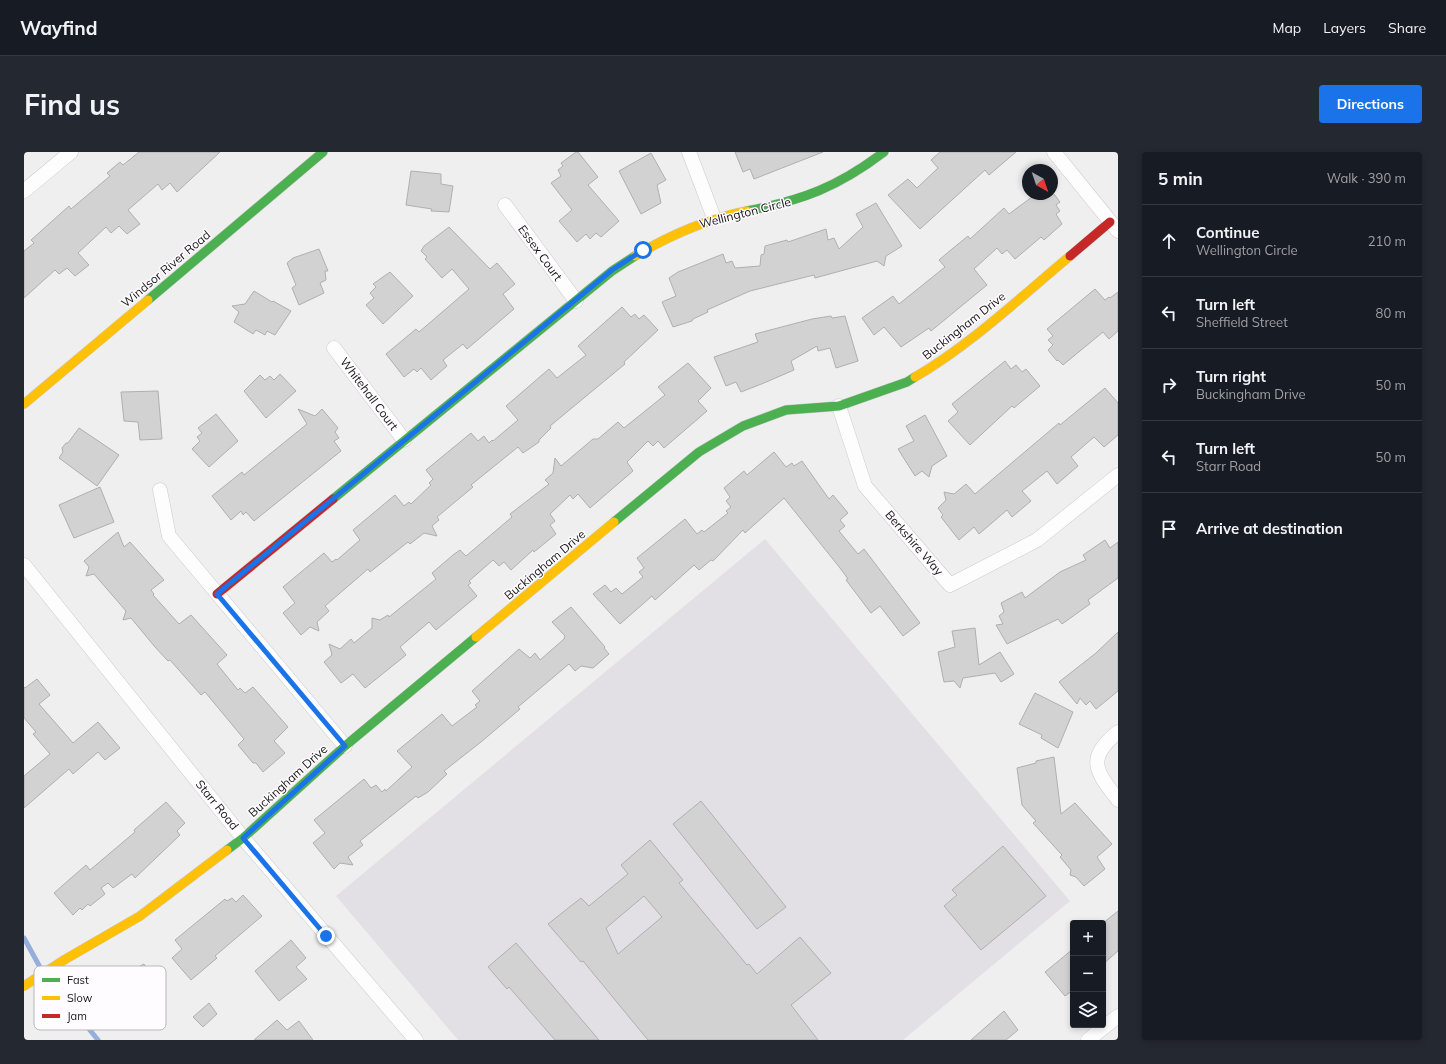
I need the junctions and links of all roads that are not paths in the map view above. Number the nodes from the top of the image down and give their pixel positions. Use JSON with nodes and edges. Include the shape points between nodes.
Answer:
{"nodes":[{"id":1,"x":70,"y":152,"type":"edge"},
{"id":2,"x":323,"y":152,"type":"edge"},
{"id":3,"x":689,"y":152,"type":"edge"},
{"id":4,"x":884,"y":152,"type":"edge"},
{"id":5,"x":1054,"y":152,"type":"edge"},
{"id":6,"x":24,"y":191,"type":"edge"},
{"id":7,"x":505,"y":205,"type":"dead end"},
{"id":8,"x":714,"y":218,"type":"junction"},
{"id":9,"x":1114,"y":226,"type":"edge"},
{"id":10,"x":576,"y":301,"type":"junction"},
{"id":11,"x":334,"y":348,"type":"dead end"},
{"id":12,"x":24,"y":404,"type":"edge"},
{"id":13,"x":839,"y":406,"type":"junction"},
{"id":14,"x":404,"y":440,"type":"junction"},
{"id":15,"x":1118,"y":475,"type":"edge"},
{"id":16,"x":160,"y":490,"type":"dead end"},
{"id":17,"x":24,"y":565,"type":"edge"},
{"id":18,"x":217,"y":594,"type":"junction"},
{"id":19,"x":1118,"y":732,"type":"edge"},
{"id":20,"x":345,"y":746,"type":"junction"},
{"id":21,"x":1118,"y":800,"type":"edge"},
{"id":22,"x":243,"y":838,"type":"junction"},
{"id":23,"x":55,"y":966,"type":"edge"},
{"id":24,"x":34,"y":979,"type":"edge"},
{"id":25,"x":24,"y":986,"type":"edge"},
{"id":26,"x":1118,"y":1016,"type":"edge"},
{"id":27,"x":416,"y":1040,"type":"edge"},
{"id":28,"x":1088,"y":1040,"type":"edge"}],
"edges":[{"from":1,"to":6,"type":"street"},
{"from":2,"to":12,"type":"street","name":"Windsor River Road"},
{"from":3,"to":8,"type":"street"},
{"from":4,"to":8,"type":"street","name":"Wellington Circle","via":[[838,183],[800,199]]},
{"from":5,"to":9,"type":"street"},
{"from":7,"to":10,"type":"street","name":"Essex Court"},
{"from":8,"to":10,"type":"street","name":"Wellington Circle","via":[[675,233],[643,250],[612,270]]},
{"from":9,"to":13,"type":"street","name":"Buckingham Drive","via":[[935,366],[907,382]]},
{"from":10,"to":14,"type":"street","name":"Wellington Circle"},
{"from":11,"to":14,"type":"street","name":"Whitehall Court"},
{"from":13,"to":15,"type":"street","name":"Berkshire Way","via":[[865,486],[950,585],[1037,540]]},
{"from":13,"to":20,"type":"street","name":"Buckingham Drive","via":[[786,410],[743,426],[699,452]]},
{"from":14,"to":18,"type":"street","name":"Wellington Circle"},
{"from":16,"to":18,"type":"street","via":[[169,536]]},
{"from":17,"to":22,"type":"street","name":"Starr Road"},
{"from":18,"to":20,"type":"street"},
{"from":19,"to":21,"type":"street","via":[[1105,742],[1097,757],[1098,773]]},
{"from":20,"to":22,"type":"street","name":"Buckingham Drive"},
{"from":22,"to":23,"type":"street","name":"Buckingham Drive","via":[[140,916]]},
{"from":22,"to":27,"type":"street","name":"Starr Road"},
{"from":24,"to":25,"type":"street","name":"Buckingham Drive"},
{"from":26,"to":28,"type":"street"}]}
